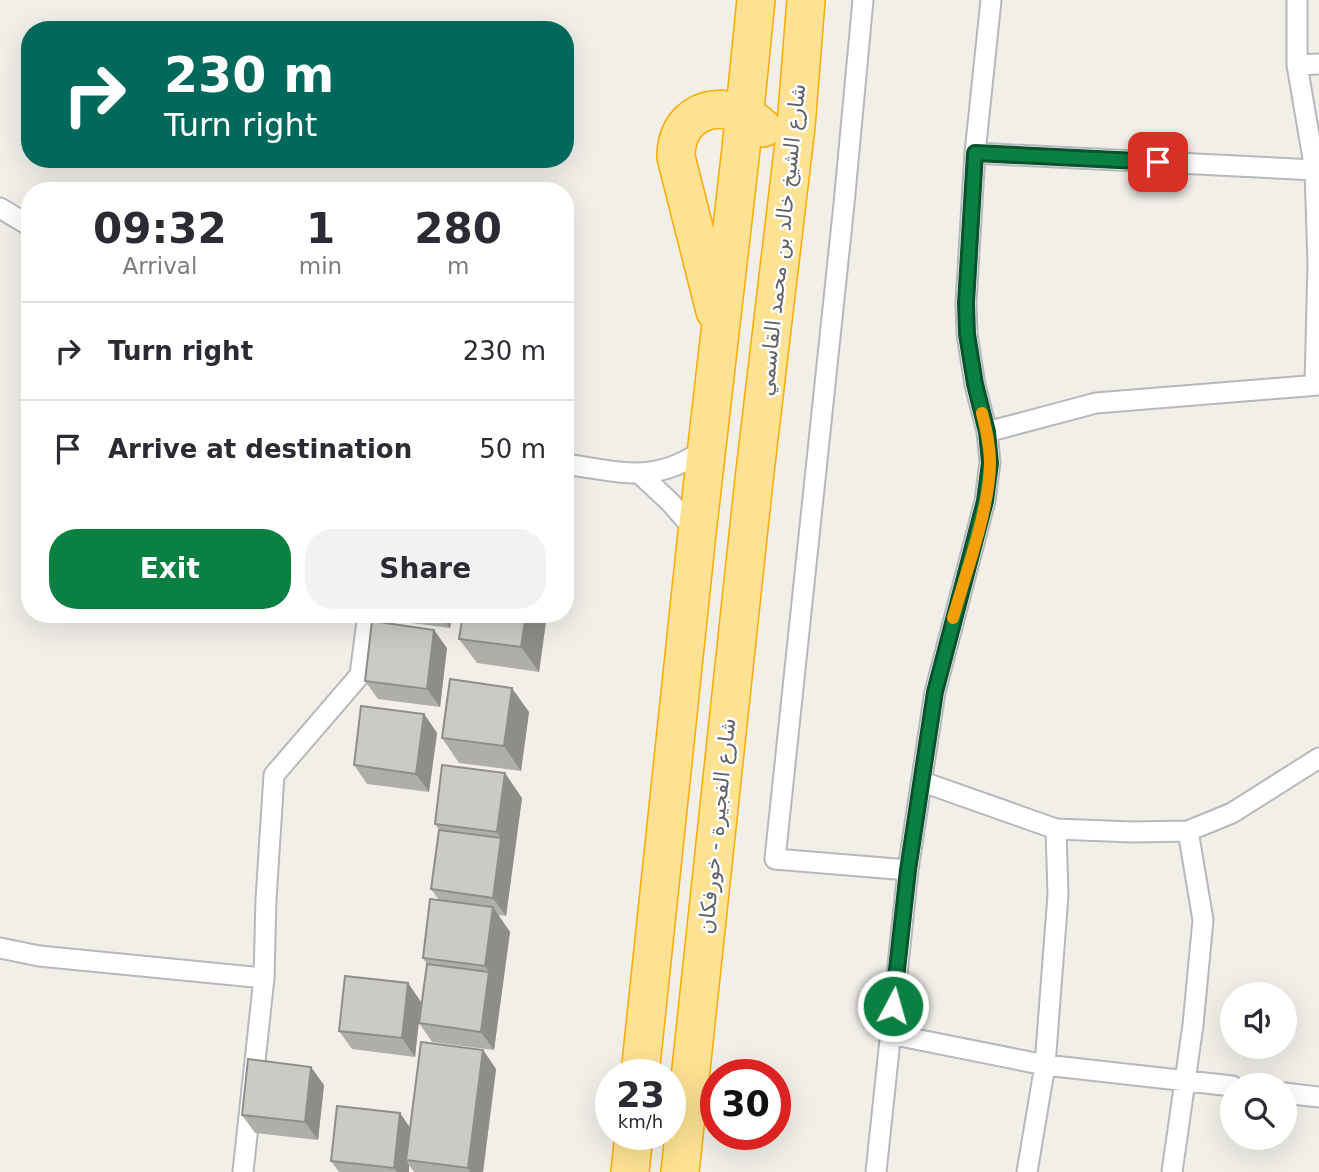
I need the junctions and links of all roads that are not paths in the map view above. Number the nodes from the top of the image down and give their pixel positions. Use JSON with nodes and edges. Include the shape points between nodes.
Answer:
{"nodes":[{"id":1,"x":756,"y":0,"type":"edge"},
{"id":2,"x":807,"y":0,"type":"edge"},
{"id":3,"x":863,"y":0,"type":"edge"},
{"id":4,"x":992,"y":0,"type":"edge"},
{"id":5,"x":1297,"y":0,"type":"edge"},
{"id":6,"x":1319,"y":64,"type":"edge"},
{"id":7,"x":1297,"y":65,"type":"junction"},
{"id":8,"x":745,"y":114,"type":"junction"},
{"id":9,"x":975,"y":153,"type":"junction"},
{"id":10,"x":1315,"y":170,"type":"junction"},
{"id":11,"x":0,"y":208,"type":"edge"},
{"id":12,"x":21,"y":221,"type":"edge"},
{"id":13,"x":1318,"y":264,"type":"edge"},
{"id":14,"x":720,"y":332,"type":"junction"},
{"id":15,"x":1317,"y":384,"type":"edge"},
{"id":16,"x":987,"y":432,"type":"junction"},
{"id":17,"x":706,"y":448,"type":"junction"},
{"id":18,"x":574,"y":465,"type":"edge"},
{"id":19,"x":640,"y":474,"type":"junction"},
{"id":20,"x":754,"y":480,"type":"junction"},
{"id":21,"x":696,"y":533,"type":"junction"},
{"id":22,"x":367,"y":623,"type":"edge"},
{"id":23,"x":1319,"y":758,"type":"edge"},
{"id":24,"x":923,"y":782,"type":"junction"},
{"id":25,"x":1056,"y":829,"type":"junction"},
{"id":26,"x":1188,"y":831,"type":"junction"},
{"id":27,"x":908,"y":870,"type":"junction"},
{"id":28,"x":0,"y":948,"type":"edge"},
{"id":29,"x":264,"y":978,"type":"junction"},
{"id":30,"x":890,"y":1034,"type":"junction"},
{"id":31,"x":642,"y":1059,"type":"edge"},
{"id":32,"x":1045,"y":1065,"type":"junction"},
{"id":33,"x":1185,"y":1081,"type":"junction"},
{"id":34,"x":1220,"y":1085,"type":"edge"},
{"id":35,"x":1297,"y":1094,"type":"edge"},
{"id":36,"x":1319,"y":1097,"type":"edge"},
{"id":37,"x":632,"y":1150,"type":"edge"},
{"id":38,"x":243,"y":1172,"type":"edge"},
{"id":39,"x":630,"y":1172,"type":"edge"},
{"id":40,"x":680,"y":1172,"type":"edge"},
{"id":41,"x":876,"y":1172,"type":"edge"},
{"id":42,"x":1027,"y":1172,"type":"edge"},
{"id":43,"x":1172,"y":1172,"type":"edge"}],
"edges":[{"from":1,"to":8,"type":"highway"},
{"from":2,"to":20,"type":"highway","name":"شارع الشيخ خالد بن محمد القاسمي"},
{"from":3,"to":27,"type":"street","via":[[775,859]]},
{"from":4,"to":9,"type":"street"},
{"from":5,"to":7,"type":"street"},
{"from":6,"to":7,"type":"street"},
{"from":7,"to":10,"type":"street"},
{"from":8,"to":14,"type":"highway"},
{"from":8,"to":14,"type":"highway","via":[[705,111],[687,122],[676,144]]},
{"from":8,"to":20,"type":"highway","via":[[763,128],[769,154],[739,413]]},
{"from":9,"to":10,"type":"street"},
{"from":9,"to":16,"type":"street","via":[[967,334]]},
{"from":10,"to":13,"type":"street"},
{"from":11,"to":12,"type":"street"},
{"from":13,"to":15,"type":"street"},
{"from":14,"to":17,"type":"highway"},
{"from":15,"to":16,"type":"street","via":[[1096,403]]},
{"from":16,"to":24,"type":"street","via":[[990,463],[985,501],[935,692]]},
{"from":17,"to":19,"type":"street","via":[[676,467]]},
{"from":17,"to":21,"type":"highway"},
{"from":18,"to":19,"type":"street"},
{"from":19,"to":21,"type":"street"},
{"from":20,"to":40,"type":"highway","name":"شارع الفجيرة - خورفكان"},
{"from":21,"to":31,"type":"highway"},
{"from":22,"to":29,"type":"street","via":[[360,675],[274,775]]},
{"from":23,"to":26,"type":"street","via":[[1232,813]]},
{"from":24,"to":25,"type":"street"},
{"from":24,"to":27,"type":"street"},
{"from":25,"to":26,"type":"street"},
{"from":25,"to":32,"type":"street","via":[[1058,895]]},
{"from":26,"to":33,"type":"street","via":[[1203,920]]},
{"from":27,"to":30,"type":"street"},
{"from":28,"to":29,"type":"street","via":[[39,956]]},
{"from":29,"to":38,"type":"street"},
{"from":30,"to":32,"type":"street"},
{"from":30,"to":41,"type":"street"},
{"from":32,"to":33,"type":"street"},
{"from":32,"to":42,"type":"street"},
{"from":33,"to":34,"type":"street"},
{"from":33,"to":43,"type":"street"},
{"from":35,"to":36,"type":"street"},
{"from":37,"to":39,"type":"highway"}]}
